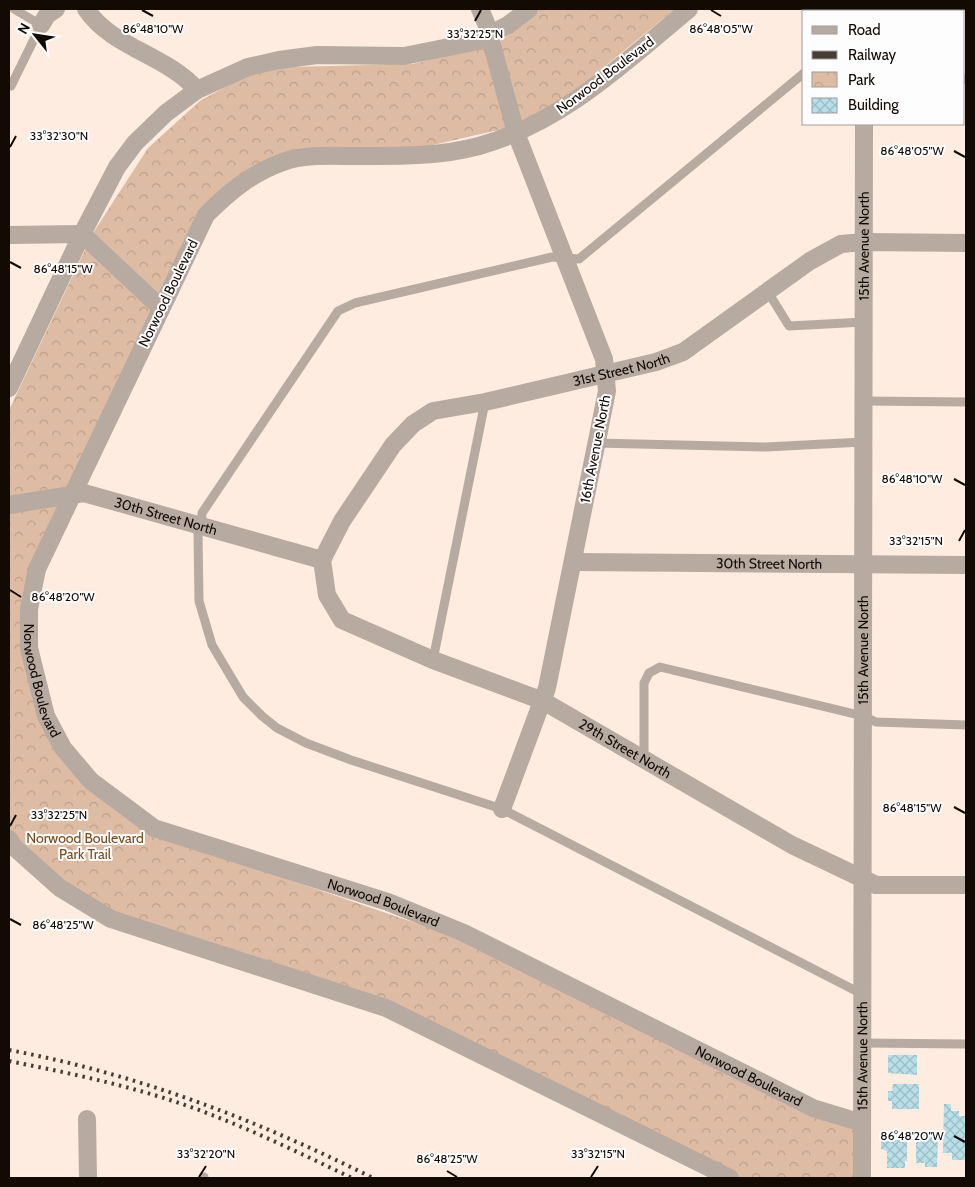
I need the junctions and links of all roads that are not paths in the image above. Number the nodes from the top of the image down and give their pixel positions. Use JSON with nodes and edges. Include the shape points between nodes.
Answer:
{"nodes":[{"id":1,"x":14,"y":9,"type":"edge"},
{"id":2,"x":56,"y":9,"type":"edge"},
{"id":3,"x":86,"y":9,"type":"edge"},
{"id":4,"x":480,"y":9,"type":"edge"},
{"id":5,"x":529,"y":9,"type":"edge"},
{"id":6,"x":689,"y":9,"type":"edge"},
{"id":7,"x":41,"y":25,"type":"junction"},
{"id":8,"x":488,"y":35,"type":"junction"},
{"id":9,"x":802,"y":75,"type":"edge"},
{"id":10,"x":11,"y":86,"type":"dead end"},
{"id":11,"x":197,"y":90,"type":"junction"},
{"id":12,"x":864,"y":125,"type":"edge"},
{"id":13,"x":516,"y":133,"type":"junction"},
{"id":14,"x":82,"y":234,"type":"junction"},
{"id":15,"x":9,"y":235,"type":"edge"},
{"id":16,"x":864,"y":242,"type":"junction"},
{"id":17,"x":966,"y":243,"type":"edge"},
{"id":18,"x":565,"y":258,"type":"junction"},
{"id":19,"x":768,"y":292,"type":"junction"},
{"id":20,"x":161,"y":308,"type":"junction"},
{"id":21,"x":864,"y":322,"type":"junction"},
{"id":22,"x":605,"y":373,"type":"junction"},
{"id":23,"x":9,"y":388,"type":"edge"},
{"id":24,"x":864,"y":401,"type":"junction"},
{"id":25,"x":485,"y":402,"type":"junction"},
{"id":26,"x":966,"y":402,"type":"edge"},
{"id":27,"x":863,"y":442,"type":"junction"},
{"id":28,"x":596,"y":443,"type":"junction"},
{"id":29,"x":72,"y":494,"type":"junction"},
{"id":30,"x":9,"y":505,"type":"edge"},
{"id":31,"x":201,"y":528,"type":"junction"},
{"id":32,"x":322,"y":560,"type":"junction"},
{"id":33,"x":572,"y":562,"type":"junction"},
{"id":34,"x":863,"y":564,"type":"junction"},
{"id":35,"x":966,"y":565,"type":"edge"},
{"id":36,"x":433,"y":660,"type":"junction"},
{"id":37,"x":543,"y":701,"type":"junction"},
{"id":38,"x":863,"y":716,"type":"junction"},
{"id":39,"x":966,"y":725,"type":"edge"},
{"id":40,"x":644,"y":757,"type":"junction"},
{"id":41,"x":502,"y":809,"type":"junction"},
{"id":42,"x":11,"y":846,"type":"edge"},
{"id":43,"x":862,"y":879,"type":"junction"},
{"id":44,"x":966,"y":885,"type":"edge"},
{"id":45,"x":862,"y":994,"type":"junction"},
{"id":46,"x":862,"y":1043,"type":"junction"},
{"id":47,"x":966,"y":1044,"type":"edge"},
{"id":48,"x":87,"y":1119,"type":"dead end"},
{"id":49,"x":862,"y":1123,"type":"junction"},
{"id":50,"x":88,"y":1178,"type":"edge"},
{"id":51,"x":730,"y":1178,"type":"edge"},
{"id":52,"x":862,"y":1178,"type":"edge"}],
"edges":[{"from":1,"to":7,"type":"lane"},
{"from":2,"to":7,"type":"street","via":[[47,14]]},
{"from":3,"to":11,"type":"street","via":[[108,31],[186,77]]},
{"from":4,"to":8,"type":"street","name":"16th Avenue North"},
{"from":5,"to":8,"type":"street"},
{"from":6,"to":13,"type":"street","name":"Norwood Boulevard","via":[[563,109]]},
{"from":7,"to":10,"type":"lane"},
{"from":8,"to":11,"type":"street","via":[[474,42],[404,56],[317,55],[279,60],[248,67]]},
{"from":8,"to":13,"type":"street","name":"16th Avenue North"},
{"from":9,"to":18,"type":"lane","via":[[579,259]]},
{"from":11,"to":14,"type":"street","via":[[135,143],[117,166]]},
{"from":12,"to":16,"type":"street","name":"15th Avenue North"},
{"from":13,"to":18,"type":"street","name":"16th Avenue North"},
{"from":13,"to":20,"type":"street","name":"Norwood Boulevard","via":[[478,146],[418,156],[326,156],[284,161],[234,187],[206,214]]},
{"from":14,"to":15,"type":"street"},
{"from":14,"to":20,"type":"street"},
{"from":14,"to":23,"type":"street"},
{"from":16,"to":17,"type":"street","name":"31st Street North"},
{"from":16,"to":19,"type":"street","name":"31st Street North","via":[[841,244],[810,261]]},
{"from":16,"to":21,"type":"street","name":"15th Avenue North"},
{"from":18,"to":22,"type":"street","name":"16th Avenue North","via":[[604,359]]},
{"from":18,"to":31,"type":"lane","via":[[552,257],[355,303],[338,311],[202,513]]},
{"from":19,"to":21,"type":"lane","via":[[789,326]]},
{"from":19,"to":22,"type":"street","name":"31st Street North","via":[[683,352],[656,362]]},
{"from":20,"to":29,"type":"street","name":"Norwood Boulevard"},
{"from":21,"to":24,"type":"street","name":"15th Avenue North"},
{"from":22,"to":25,"type":"street","name":"31st Street North"},
{"from":22,"to":28,"type":"street","name":"16th Avenue North","via":[[607,391]]},
{"from":24,"to":26,"type":"lane"},
{"from":24,"to":27,"type":"street","name":"15th Avenue North"},
{"from":25,"to":32,"type":"street","name":"31st Street North","via":[[433,411],[413,424],[393,445],[342,521]]},
{"from":25,"to":36,"type":"lane"},
{"from":27,"to":28,"type":"lane","via":[[766,447]]},
{"from":27,"to":34,"type":"street","name":"15th Avenue North"},
{"from":28,"to":33,"type":"street","name":"16th Avenue North"},
{"from":29,"to":30,"type":"street","name":"30th Street North"},
{"from":29,"to":31,"type":"street","name":"30th Street North","via":[[84,493]]},
{"from":29,"to":49,"type":"street","name":"Norwood Boulevard","via":[[37,569],[29,608],[29,648],[46,716],[63,748],[91,781],[154,828],[388,902],[464,933],[813,1108]]},
{"from":31,"to":32,"type":"street","name":"30th Street North"},
{"from":31,"to":41,"type":"lane","via":[[198,533],[197,578],[206,628],[231,679],[262,716],[306,743]]},
{"from":32,"to":36,"type":"street","name":"29th Street North","via":[[327,595],[342,620]]},
{"from":33,"to":34,"type":"street","name":"30th Street North"},
{"from":33,"to":37,"type":"street","name":"16th Avenue North"},
{"from":34,"to":35,"type":"street","name":"30th Street North"},
{"from":34,"to":38,"type":"street","name":"15th Avenue North"},
{"from":36,"to":37,"type":"street","name":"29th Street North"},
{"from":37,"to":40,"type":"street","name":"29th Street North"},
{"from":37,"to":41,"type":"street","name":"16th Avenue North"},
{"from":38,"to":39,"type":"lane","via":[[876,722]]},
{"from":38,"to":40,"type":"lane","via":[[660,667],[649,673],[644,684]]},
{"from":38,"to":43,"type":"street","name":"15th Avenue North"},
{"from":40,"to":43,"type":"street","name":"29th Street North","via":[[792,845]]},
{"from":41,"to":45,"type":"lane"},
{"from":42,"to":51,"type":"street","via":[[60,888],[112,918],[386,1008]]},
{"from":43,"to":44,"type":"street","name":"29th Street North","via":[[876,885]]},
{"from":43,"to":45,"type":"street","name":"15th Avenue North"},
{"from":45,"to":46,"type":"street","name":"15th Avenue North"},
{"from":46,"to":47,"type":"lane"},
{"from":46,"to":49,"type":"street","name":"15th Avenue North"},
{"from":48,"to":50,"type":"street"},
{"from":49,"to":52,"type":"street","name":"15th Avenue North"}]}
